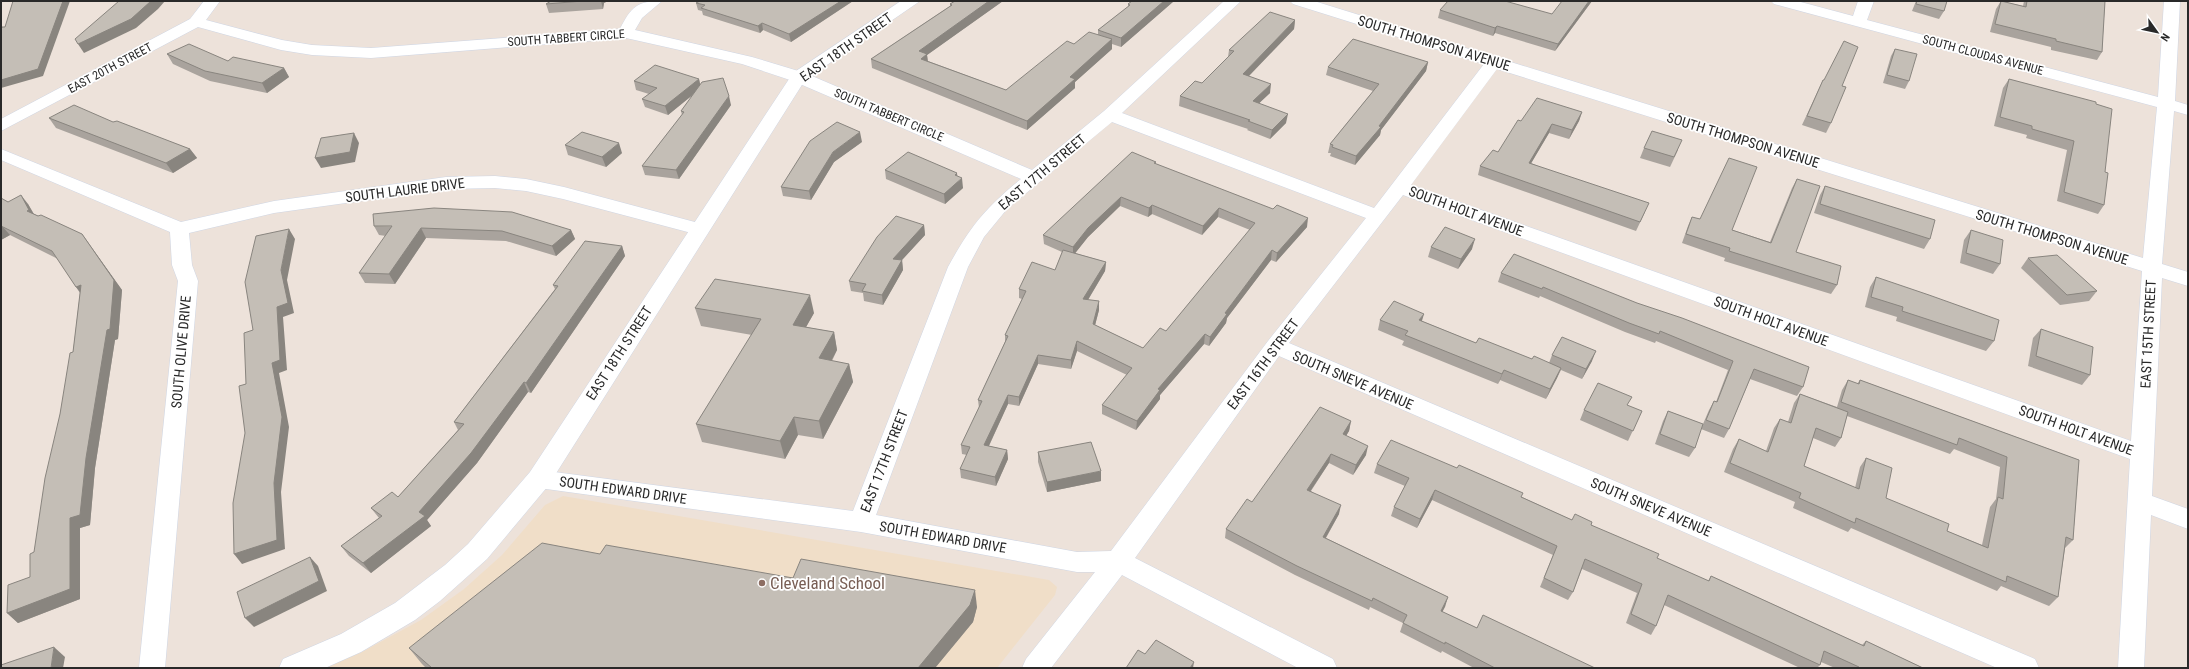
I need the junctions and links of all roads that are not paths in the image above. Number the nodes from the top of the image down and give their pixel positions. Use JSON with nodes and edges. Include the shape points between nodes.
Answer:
{"nodes":[{"id":1,"x":212,"y":1,"type":"edge"},
{"id":2,"x":654,"y":1,"type":"edge"},
{"id":3,"x":912,"y":1,"type":"edge"},
{"id":4,"x":1234,"y":1,"type":"edge"},
{"id":5,"x":1298,"y":1,"type":"edge"},
{"id":6,"x":1779,"y":1,"type":"edge"},
{"id":7,"x":1866,"y":1,"type":"edge"},
{"id":8,"x":2172,"y":1,"type":"edge"},
{"id":9,"x":196,"y":22,"type":"junction"},
{"id":10,"x":1858,"y":22,"type":"junction"},
{"id":11,"x":626,"y":33,"type":"junction"},
{"id":12,"x":1494,"y":62,"type":"junction"},
{"id":13,"x":799,"y":77,"type":"junction"},
{"id":14,"x":2166,"y":104,"type":"junction"},
{"id":15,"x":2188,"y":110,"type":"edge"},
{"id":16,"x":1110,"y":115,"type":"junction"},
{"id":17,"x":1,"y":126,"type":"edge"},
{"id":18,"x":1,"y":154,"type":"edge"},
{"id":19,"x":1035,"y":178,"type":"junction"},
{"id":20,"x":1399,"y":187,"type":"junction"},
{"id":21,"x":1378,"y":216,"type":"junction"},
{"id":22,"x":179,"y":228,"type":"junction"},
{"id":23,"x":699,"y":229,"type":"junction"},
{"id":24,"x":2152,"y":268,"type":"junction"},
{"id":25,"x":2188,"y":279,"type":"edge"},
{"id":26,"x":1275,"y":346,"type":"junction"},
{"id":27,"x":2142,"y":454,"type":"junction"},
{"id":28,"x":539,"y":478,"type":"junction"},
{"id":29,"x":2140,"y":501,"type":"junction"},
{"id":30,"x":2188,"y":519,"type":"edge"},
{"id":31,"x":861,"y":522,"type":"junction"},
{"id":32,"x":1118,"y":561,"type":"junction"},
{"id":33,"x":152,"y":668,"type":"edge"},
{"id":34,"x":293,"y":668,"type":"edge"},
{"id":35,"x":1034,"y":668,"type":"edge"},
{"id":36,"x":1324,"y":668,"type":"edge"},
{"id":37,"x":2026,"y":668,"type":"edge"},
{"id":38,"x":2131,"y":668,"type":"edge"}],
"edges":[{"from":1,"to":9,"type":"street","name":"EAST 20TH STREET"},
{"from":2,"to":11,"type":"street","via":[[635,15]]},
{"from":3,"to":13,"type":"street","name":"EAST 18TH STREET"},
{"from":4,"to":16,"type":"street","name":"EAST 17TH STREET"},
{"from":5,"to":12,"type":"street","name":"SOUTH THOMPSON AVENUE"},
{"from":6,"to":10,"type":"street","name":"SOUTH CLOUDAS AVENUE"},
{"from":7,"to":10,"type":"street"},
{"from":8,"to":14,"type":"street","name":"EAST 15TH STREET"},
{"from":9,"to":11,"type":"street","name":"SOUTH TABBERT CIRCLE","via":[[281,45],[312,50],[364,53]]},
{"from":9,"to":17,"type":"street","name":"EAST 20TH STREET"},
{"from":10,"to":14,"type":"street","name":"SOUTH CLOUDAS AVENUE"},
{"from":11,"to":13,"type":"street","name":"SOUTH TABBERT CIRCLE","via":[[746,60]]},
{"from":12,"to":20,"type":"street","name":"EAST 16TH STREET"},
{"from":12,"to":24,"type":"street","name":"SOUTH THOMPSON AVENUE"},
{"from":13,"to":19,"type":"street","name":"SOUTH TABBERT CIRCLE"},
{"from":13,"to":23,"type":"street","name":"EAST 18TH STREET"},
{"from":14,"to":15,"type":"street","name":"SOUTH CLOUDAS AVENUE"},
{"from":14,"to":24,"type":"street","name":"EAST 15TH STREET"},
{"from":16,"to":19,"type":"street","name":"EAST 17TH STREET"},
{"from":16,"to":21,"type":"street"},
{"from":18,"to":22,"type":"street"},
{"from":19,"to":31,"type":"street","name":"EAST 17TH STREET","via":[[1000,205],[976,234],[958,267]]},
{"from":20,"to":21,"type":"street","name":"EAST 16TH STREET"},
{"from":20,"to":27,"type":"street","name":"SOUTH HOLT AVENUE"},
{"from":21,"to":26,"type":"street","name":"EAST 16TH STREET"},
{"from":22,"to":23,"type":"street","name":"SOUTH LAURIE DRIVE","via":[[274,207],[446,183],[495,182],[564,193]]},
{"from":22,"to":33,"type":"street","name":"SOUTH OLIVE DRIVE","via":[[182,265],[188,281]]},
{"from":23,"to":28,"type":"street","name":"EAST 18TH STREET"},
{"from":24,"to":25,"type":"street","name":"SOUTH THOMPSON AVENUE"},
{"from":24,"to":27,"type":"street","name":"EAST 15TH STREET"},
{"from":26,"to":32,"type":"street","name":"EAST 16TH STREET"},
{"from":26,"to":37,"type":"street","name":"SOUTH SNEVE AVENUE"},
{"from":27,"to":29,"type":"street","name":"EAST 15TH STREET"},
{"from":28,"to":31,"type":"street","name":"SOUTH EDWARD DRIVE"},
{"from":28,"to":34,"type":"street","name":"EAST 18TH STREET","via":[[499,529],[423,600],[379,629],[331,654]]},
{"from":29,"to":30,"type":"street"},
{"from":29,"to":38,"type":"street","name":"EAST 15TH STREET"},
{"from":31,"to":32,"type":"street","name":"SOUTH EDWARD DRIVE","via":[[1077,562]]},
{"from":32,"to":35,"type":"street","name":"EAST 16TH STREET"},
{"from":32,"to":36,"type":"street","name":"SOUTH EDWARD DRIVE"}]}
